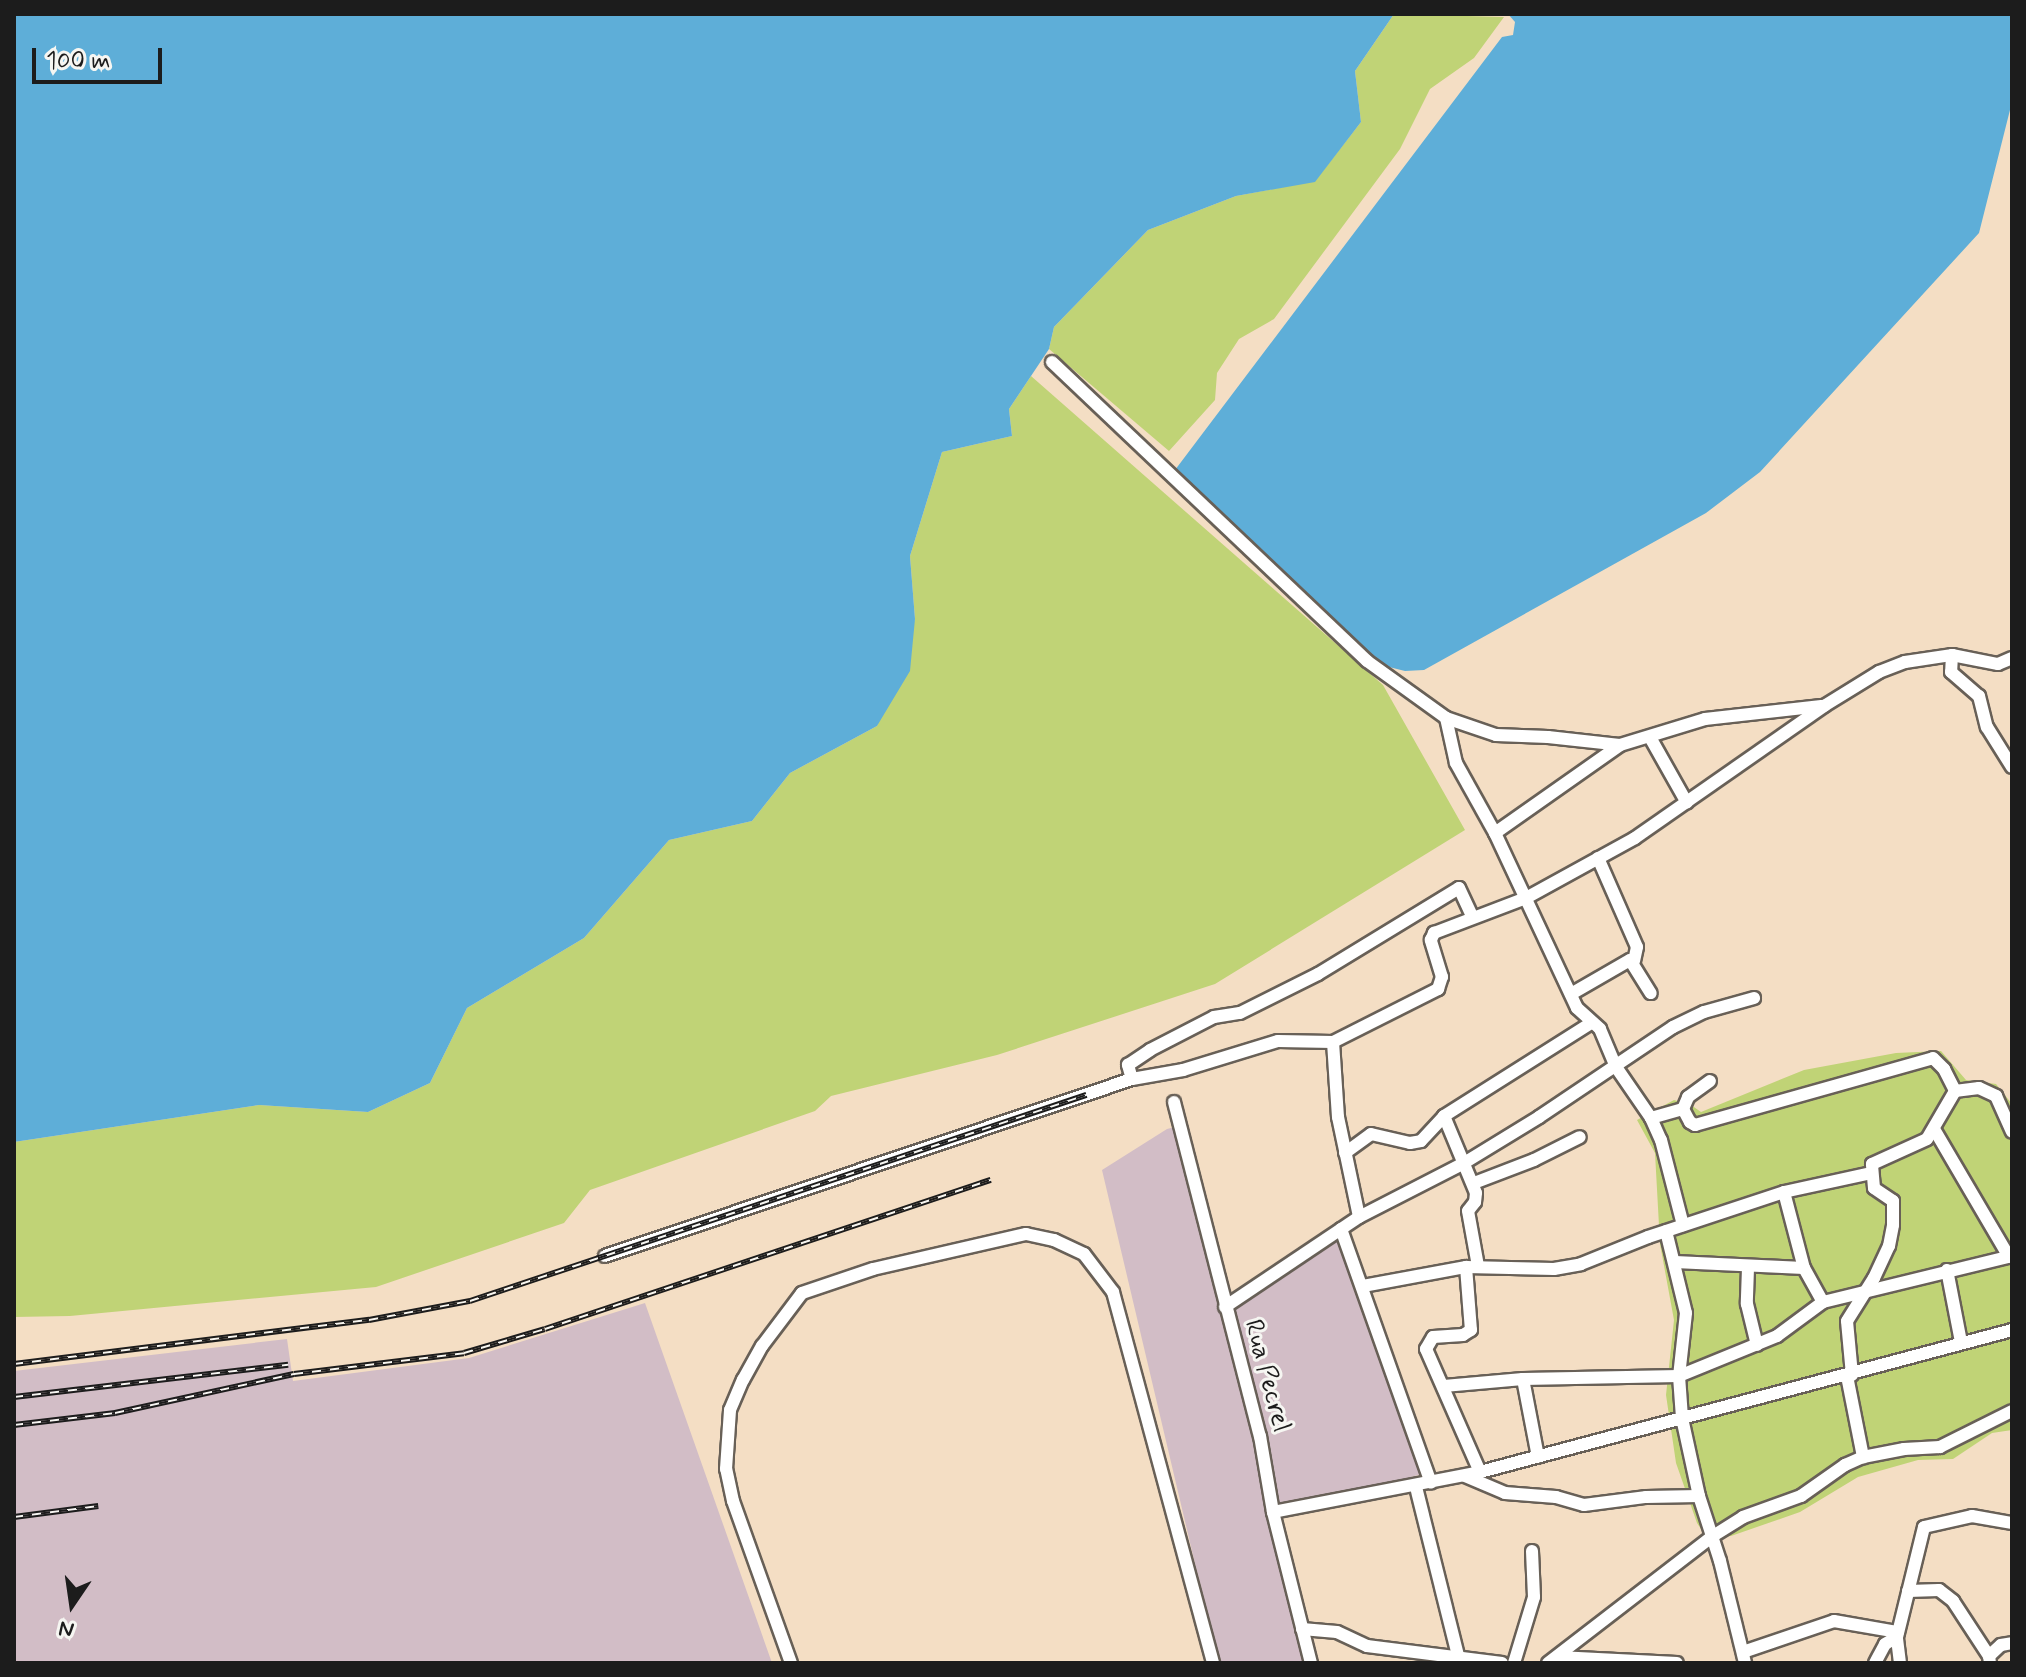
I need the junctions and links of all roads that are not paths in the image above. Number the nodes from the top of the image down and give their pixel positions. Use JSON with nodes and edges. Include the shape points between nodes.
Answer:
{"nodes":[{"id":1,"x":1052,"y":362,"type":"dead end"},
{"id":2,"x":1952,"y":655,"type":"junction"},
{"id":3,"x":2012,"y":658,"type":"edge"},
{"id":4,"x":1824,"y":706,"type":"junction"},
{"id":5,"x":1446,"y":718,"type":"junction"},
{"id":6,"x":1651,"y":739,"type":"junction"},
{"id":7,"x":1620,"y":745,"type":"junction"},
{"id":8,"x":2012,"y":767,"type":"edge"},
{"id":9,"x":1687,"y":803,"type":"junction"},
{"id":10,"x":1495,"y":833,"type":"junction"},
{"id":11,"x":1598,"y":858,"type":"junction"},
{"id":12,"x":1526,"y":898,"type":"junction"},
{"id":13,"x":1472,"y":916,"type":"junction"},
{"id":14,"x":1634,"y":961,"type":"junction"},
{"id":15,"x":1651,"y":993,"type":"dead end"},
{"id":16,"x":1571,"y":994,"type":"junction"},
{"id":17,"x":1754,"y":998,"type":"dead end"},
{"id":18,"x":1591,"y":1023,"type":"junction"},
{"id":19,"x":1333,"y":1042,"type":"junction"},
{"id":20,"x":1616,"y":1067,"type":"junction"},
{"id":21,"x":1132,"y":1079,"type":"junction"},
{"id":22,"x":1710,"y":1081,"type":"dead end"},
{"id":23,"x":1955,"y":1091,"type":"junction"},
{"id":24,"x":1174,"y":1102,"type":"dead end"},
{"id":25,"x":1683,"y":1109,"type":"junction"},
{"id":26,"x":1444,"y":1116,"type":"junction"},
{"id":27,"x":1651,"y":1118,"type":"junction"},
{"id":28,"x":1934,"y":1129,"type":"junction"},
{"id":29,"x":2012,"y":1132,"type":"edge"},
{"id":30,"x":1580,"y":1137,"type":"dead end"},
{"id":31,"x":1345,"y":1153,"type":"junction"},
{"id":32,"x":1464,"y":1163,"type":"junction"},
{"id":33,"x":1872,"y":1173,"type":"junction"},
{"id":34,"x":1474,"y":1183,"type":"junction"},
{"id":35,"x":1784,"y":1192,"type":"junction"},
{"id":36,"x":1359,"y":1217,"type":"junction"},
{"id":37,"x":1683,"y":1225,"type":"junction"},
{"id":38,"x":1341,"y":1229,"type":"junction"},
{"id":39,"x":1666,"y":1231,"type":"junction"},
{"id":40,"x":605,"y":1256,"type":"dead end"},
{"id":41,"x":2010,"y":1257,"type":"edge"},
{"id":42,"x":1675,"y":1262,"type":"junction"},
{"id":43,"x":1472,"y":1267,"type":"junction"},
{"id":44,"x":1748,"y":1268,"type":"junction"},
{"id":45,"x":1804,"y":1268,"type":"junction"},
{"id":46,"x":1947,"y":1270,"type":"junction"},
{"id":47,"x":1363,"y":1286,"type":"junction"},
{"id":48,"x":1865,"y":1291,"type":"junction"},
{"id":49,"x":1823,"y":1302,"type":"junction"},
{"id":50,"x":1225,"y":1307,"type":"junction"},
{"id":51,"x":2012,"y":1330,"type":"edge"},
{"id":52,"x":1961,"y":1342,"type":"junction"},
{"id":53,"x":1757,"y":1345,"type":"junction"},
{"id":54,"x":1850,"y":1375,"type":"junction"},
{"id":55,"x":1679,"y":1376,"type":"junction"},
{"id":56,"x":1523,"y":1379,"type":"junction"},
{"id":57,"x":1444,"y":1386,"type":"junction"},
{"id":58,"x":2012,"y":1411,"type":"edge"},
{"id":59,"x":1682,"y":1418,"type":"junction"},
{"id":60,"x":1538,"y":1457,"type":"junction"},
{"id":61,"x":1863,"y":1457,"type":"junction"},
{"id":62,"x":1480,"y":1472,"type":"junction"},
{"id":63,"x":1464,"y":1475,"type":"junction"},
{"id":64,"x":1431,"y":1483,"type":"junction"},
{"id":65,"x":1416,"y":1487,"type":"junction"},
{"id":66,"x":1699,"y":1496,"type":"junction"},
{"id":67,"x":1273,"y":1512,"type":"junction"},
{"id":68,"x":2012,"y":1523,"type":"edge"},
{"id":69,"x":1713,"y":1536,"type":"junction"},
{"id":70,"x":1532,"y":1551,"type":"dead end"},
{"id":71,"x":1908,"y":1591,"type":"junction"},
{"id":72,"x":1302,"y":1629,"type":"junction"},
{"id":73,"x":1897,"y":1634,"type":"junction"},
{"id":74,"x":2012,"y":1643,"type":"edge"},
{"id":75,"x":1744,"y":1657,"type":"edge"},
{"id":76,"x":1553,"y":1660,"type":"edge"},
{"id":77,"x":1990,"y":1660,"type":"edge"},
{"id":78,"x":1460,"y":1661,"type":"edge"},
{"id":79,"x":1662,"y":1662,"type":"edge"},
{"id":80,"x":791,"y":1663,"type":"edge"},
{"id":81,"x":1213,"y":1663,"type":"edge"},
{"id":82,"x":1311,"y":1663,"type":"edge"},
{"id":83,"x":1502,"y":1663,"type":"edge"},
{"id":84,"x":1514,"y":1663,"type":"edge"},
{"id":85,"x":1677,"y":1663,"type":"edge"},
{"id":86,"x":1875,"y":1663,"type":"edge"},
{"id":87,"x":1900,"y":1663,"type":"edge"}],
"edges":[{"from":1,"to":5,"type":"street","via":[[1367,661]]},
{"from":2,"to":3,"type":"street","via":[[1998,664]]},
{"from":2,"to":4,"type":"street","via":[[1890,667]]},
{"from":2,"to":8,"type":"street","via":[[1951,672],[1979,696],[1987,727]]},
{"from":4,"to":6,"type":"street","via":[[1705,719]]},
{"from":4,"to":9,"type":"street"},
{"from":5,"to":7,"type":"street","via":[[1496,735]]},
{"from":5,"to":10,"type":"street","via":[[1456,763]]},
{"from":6,"to":7,"type":"street"},
{"from":6,"to":9,"type":"street"},
{"from":7,"to":10,"type":"street"},
{"from":9,"to":11,"type":"street"},
{"from":10,"to":12,"type":"street"},
{"from":11,"to":12,"type":"street"},
{"from":11,"to":14,"type":"street","via":[[1637,947]]},
{"from":12,"to":13,"type":"street"},
{"from":12,"to":16,"type":"street"},
{"from":13,"to":19,"type":"street","via":[[1433,935],[1442,977],[1438,989]]},
{"from":13,"to":21,"type":"street","via":[[1459,888],[1318,974],[1240,1013],[1206,1020],[1150,1050],[1128,1065]]},
{"from":14,"to":15,"type":"street"},
{"from":14,"to":16,"type":"street","via":[[1626,960]]},
{"from":16,"to":18,"type":"street"},
{"from":17,"to":20,"type":"street","via":[[1673,1027]]},
{"from":18,"to":20,"type":"street","via":[[1600,1029]]},
{"from":18,"to":26,"type":"street"},
{"from":19,"to":21,"type":"street","via":[[1278,1041],[1183,1070]]},
{"from":19,"to":31,"type":"street"},
{"from":20,"to":27,"type":"street"},
{"from":20,"to":32,"type":"street"},
{"from":21,"to":40,"type":"street"},
{"from":22,"to":25,"type":"street","via":[[1688,1097]]},
{"from":23,"to":25,"type":"street","via":[[1938,1061],[1926,1058],[1695,1125]]},
{"from":23,"to":28,"type":"street"},
{"from":23,"to":29,"type":"street","via":[[1991,1092]]},
{"from":24,"to":50,"type":"street","name":"Rua Pecrel"},
{"from":25,"to":27,"type":"street"},
{"from":26,"to":31,"type":"street","via":[[1417,1142],[1371,1134]]},
{"from":26,"to":32,"type":"street"},
{"from":27,"to":37,"type":"street"},
{"from":28,"to":33,"type":"street","via":[[1918,1145],[1873,1161]]},
{"from":28,"to":41,"type":"street"},
{"from":30,"to":34,"type":"street"},
{"from":31,"to":36,"type":"street"},
{"from":32,"to":34,"type":"street"},
{"from":32,"to":36,"type":"street"},
{"from":33,"to":35,"type":"street"},
{"from":33,"to":48,"type":"street","via":[[1874,1188],[1893,1201],[1893,1225],[1889,1246]]},
{"from":34,"to":43,"type":"street","via":[[1477,1198],[1468,1211]]},
{"from":35,"to":37,"type":"street"},
{"from":35,"to":45,"type":"street"},
{"from":36,"to":38,"type":"street"},
{"from":37,"to":39,"type":"street"},
{"from":38,"to":47,"type":"street"},
{"from":38,"to":50,"type":"street"},
{"from":39,"to":42,"type":"street"},
{"from":39,"to":43,"type":"street","via":[[1581,1264],[1554,1269]]},
{"from":41,"to":46,"type":"street"},
{"from":42,"to":44,"type":"street"},
{"from":42,"to":55,"type":"street","via":[[1686,1313]]},
{"from":43,"to":47,"type":"street"},
{"from":43,"to":57,"type":"street","via":[[1471,1330],[1433,1337],[1426,1345]]},
{"from":44,"to":45,"type":"street"},
{"from":44,"to":53,"type":"street","via":[[1747,1304]]},
{"from":45,"to":49,"type":"street"},
{"from":46,"to":48,"type":"street"},
{"from":46,"to":52,"type":"street"},
{"from":47,"to":64,"type":"street"},
{"from":48,"to":49,"type":"street"},
{"from":48,"to":54,"type":"street","via":[[1846,1325]]},
{"from":49,"to":53,"type":"street"},
{"from":50,"to":67,"type":"street","name":"Rua Pecrel","via":[[1260,1436]]},
{"from":51,"to":52,"type":"street"},
{"from":52,"to":54,"type":"street"},
{"from":53,"to":55,"type":"street"},
{"from":54,"to":59,"type":"street"},
{"from":54,"to":61,"type":"street"},
{"from":55,"to":56,"type":"street"},
{"from":55,"to":59,"type":"street"},
{"from":56,"to":57,"type":"street"},
{"from":56,"to":60,"type":"street"},
{"from":57,"to":62,"type":"street"},
{"from":58,"to":61,"type":"street","via":[[1940,1447]]},
{"from":59,"to":60,"type":"street"},
{"from":59,"to":66,"type":"street"},
{"from":60,"to":62,"type":"street"},
{"from":61,"to":69,"type":"street","via":[[1801,1496],[1751,1514]]},
{"from":62,"to":63,"type":"street"},
{"from":63,"to":64,"type":"street"},
{"from":63,"to":66,"type":"street","via":[[1505,1493],[1584,1505]]},
{"from":64,"to":65,"type":"street"},
{"from":65,"to":67,"type":"street"},
{"from":65,"to":78,"type":"street"},
{"from":66,"to":69,"type":"street"},
{"from":67,"to":72,"type":"street","name":"Rua Pecrel"},
{"from":68,"to":71,"type":"street","via":[[1972,1516],[1924,1527]]},
{"from":69,"to":75,"type":"street"},
{"from":69,"to":76,"type":"street"},
{"from":70,"to":84,"type":"street","via":[[1534,1597]]},
{"from":71,"to":73,"type":"street"},
{"from":71,"to":77,"type":"street","via":[[1932,1589],[1946,1595],[1961,1610]]},
{"from":72,"to":78,"type":"street","via":[[1337,1632],[1367,1646]]},
{"from":72,"to":82,"type":"street","name":"Rua Pecrel"},
{"from":73,"to":75,"type":"street","via":[[1834,1621]]},
{"from":73,"to":86,"type":"street"},
{"from":73,"to":87,"type":"street"},
{"from":74,"to":77,"type":"street","via":[[2001,1645]]},
{"from":76,"to":79,"type":"street"},
{"from":78,"to":83,"type":"street"},
{"from":79,"to":85,"type":"street"},
{"from":80,"to":81,"type":"street","via":[[726,1469],[730,1410],[743,1380],[802,1293],[873,1269],[1026,1234],[1084,1254],[1113,1292]]}]}
